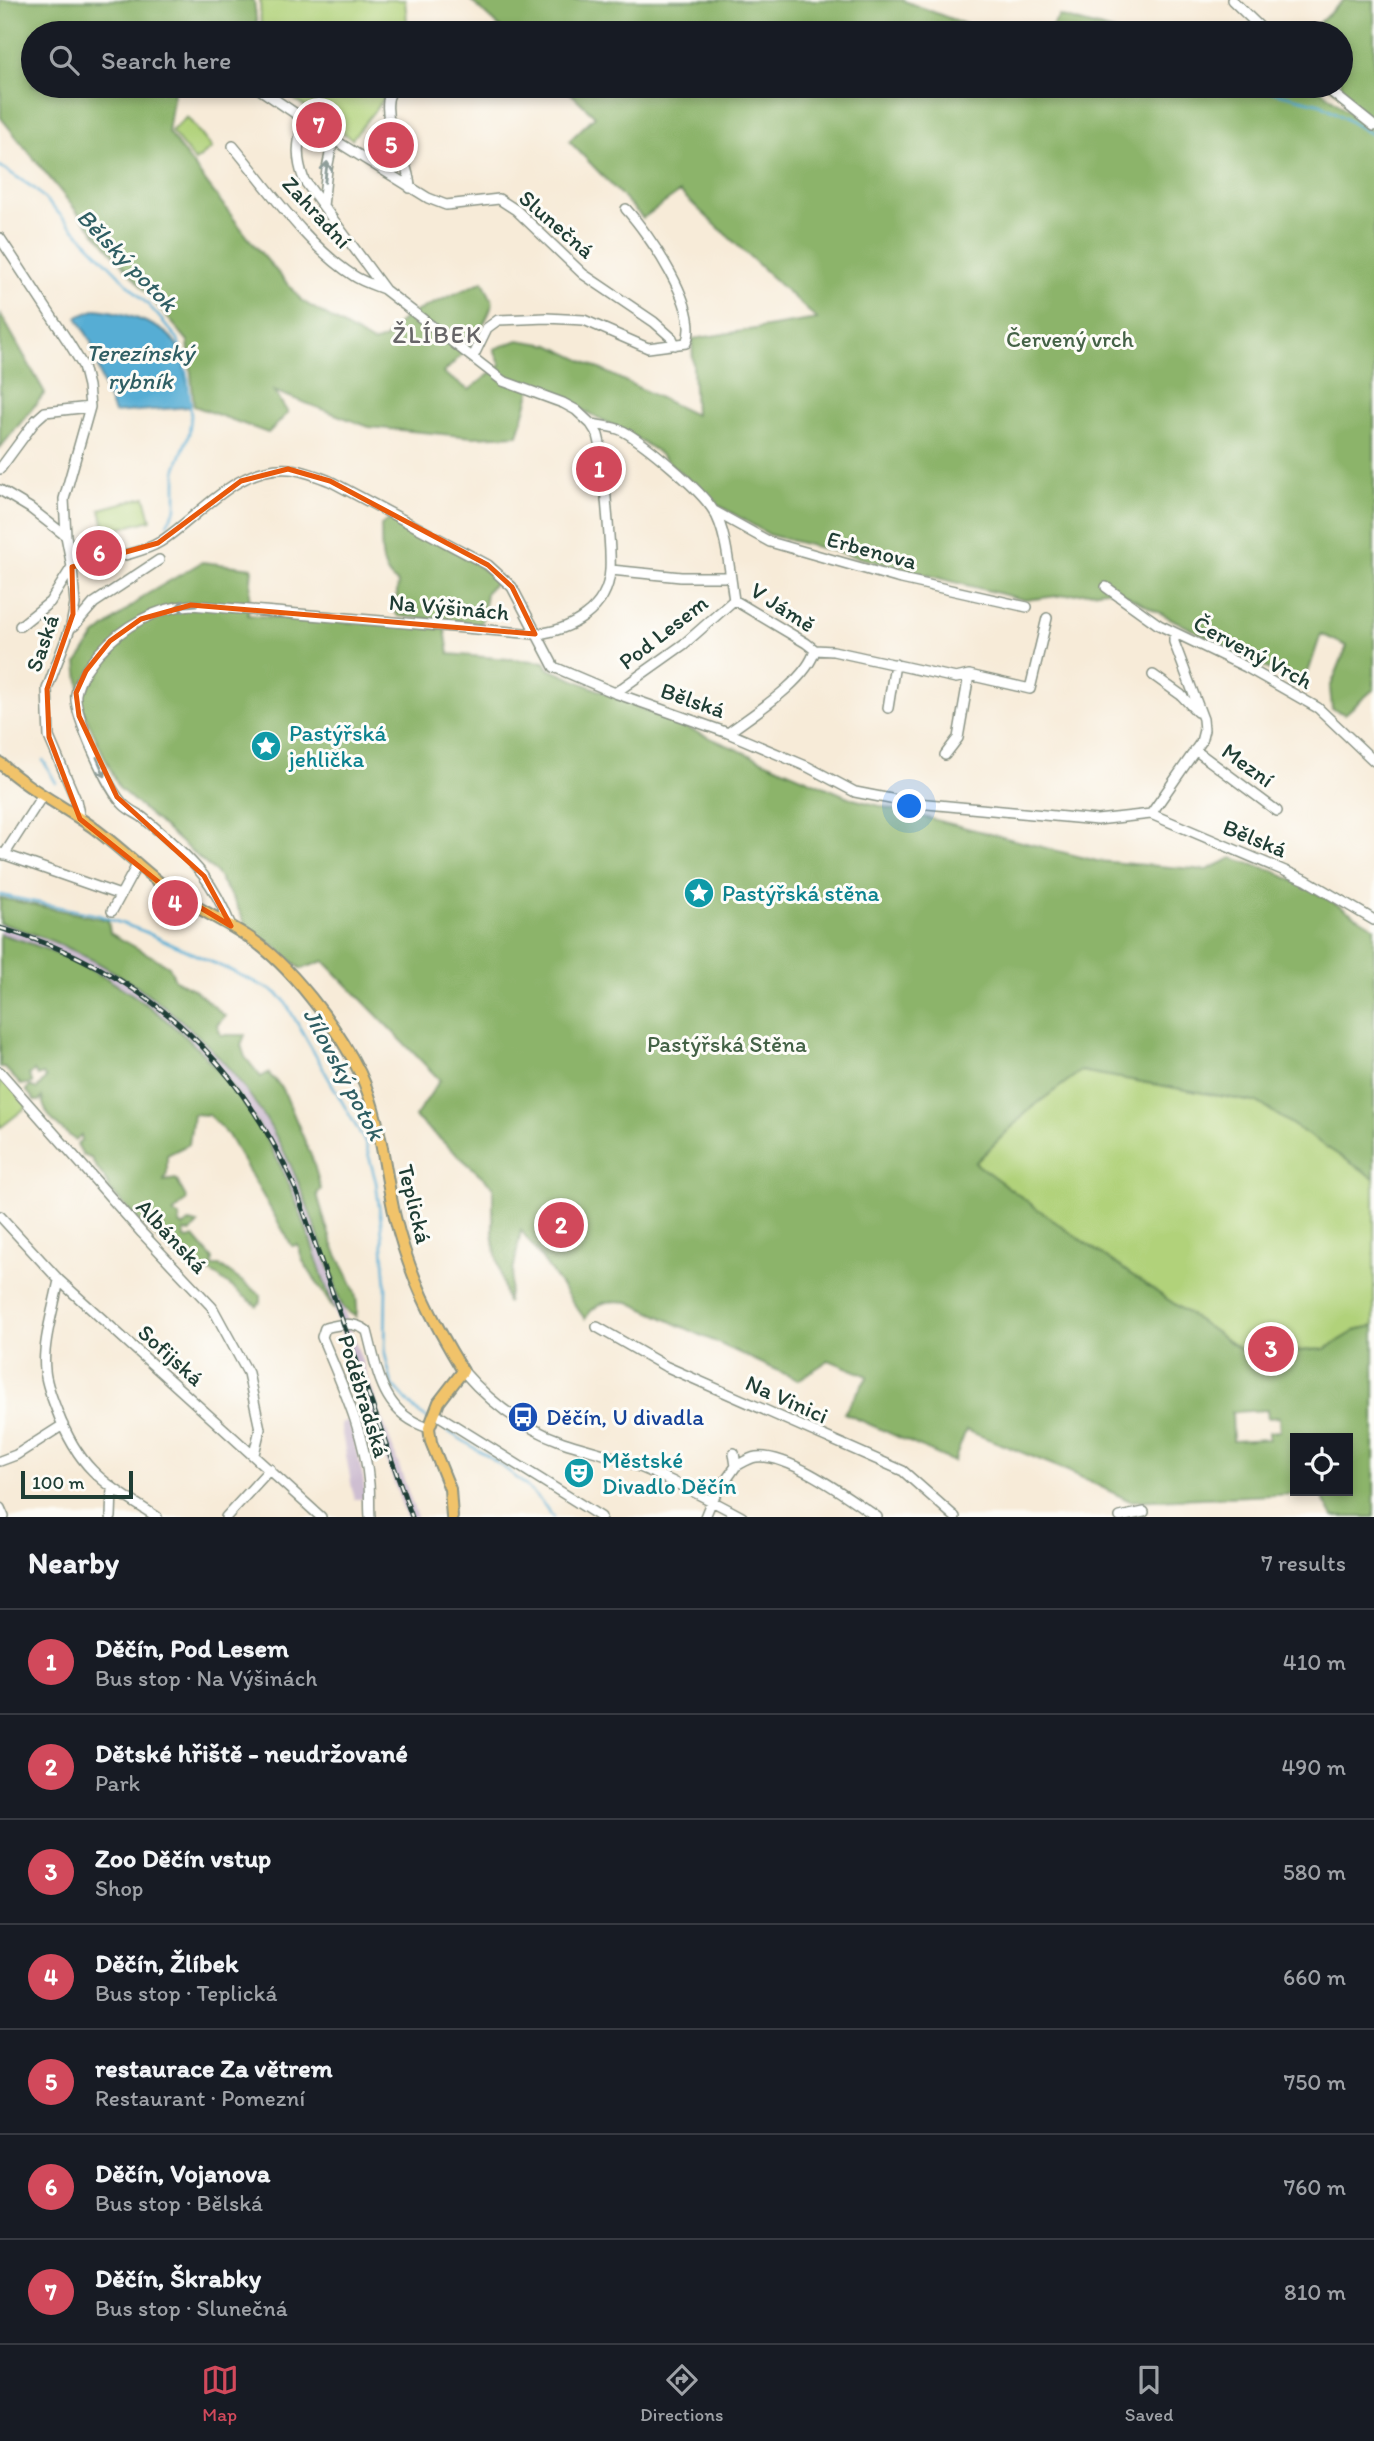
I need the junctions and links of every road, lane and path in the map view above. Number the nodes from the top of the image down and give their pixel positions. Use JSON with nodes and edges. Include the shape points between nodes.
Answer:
{"nodes":[{"id":1,"x":1232,"y":0,"type":"edge"},
{"id":2,"x":1254,"y":21,"type":"edge"},
{"id":3,"x":272,"y":98,"type":"edge"},
{"id":4,"x":389,"y":98,"type":"edge"},
{"id":5,"x":1339,"y":98,"type":"edge"},
{"id":6,"x":303,"y":119,"type":"junction"},
{"id":7,"x":1374,"y":126,"type":"edge"},
{"id":8,"x":333,"y":139,"type":"junction"},
{"id":9,"x":233,"y":146,"type":"dead end"},
{"id":10,"x":410,"y":188,"type":"junction"},
{"id":11,"x":323,"y":205,"type":"junction"},
{"id":12,"x":626,"y":209,"type":"dead end"},
{"id":13,"x":0,"y":238,"type":"edge"},
{"id":14,"x":385,"y":290,"type":"junction"},
{"id":15,"x":675,"y":345,"type":"junction"},
{"id":16,"x":470,"y":355,"type":"junction"},
{"id":17,"x":89,"y":407,"type":"junction"},
{"id":18,"x":591,"y":424,"type":"junction"},
{"id":19,"x":0,"y":469,"type":"edge"},
{"id":20,"x":0,"y":489,"type":"edge"},
{"id":21,"x":714,"y":511,"type":"junction"},
{"id":22,"x":66,"y":536,"type":"junction"},
{"id":23,"x":159,"y":560,"type":"dead end"},
{"id":24,"x":72,"y":568,"type":"junction"},
{"id":25,"x":611,"y":569,"type":"junction"},
{"id":26,"x":730,"y":577,"type":"junction"},
{"id":27,"x":1106,"y":587,"type":"dead end"},
{"id":28,"x":734,"y":600,"type":"junction"},
{"id":29,"x":1027,"y":607,"type":"dead end"},
{"id":30,"x":1047,"y":618,"type":"dead end"},
{"id":31,"x":20,"y":626,"type":"dead end"},
{"id":32,"x":71,"y":626,"type":"junction"},
{"id":33,"x":1174,"y":632,"type":"junction"},
{"id":34,"x":535,"y":634,"type":"junction"},
{"id":35,"x":815,"y":650,"type":"junction"},
{"id":36,"x":895,"y":664,"type":"junction"},
{"id":37,"x":969,"y":674,"type":"junction"},
{"id":38,"x":1153,"y":675,"type":"dead end"},
{"id":39,"x":615,"y":693,"type":"junction"},
{"id":40,"x":888,"y":708,"type":"dead end"},
{"id":41,"x":1201,"y":715,"type":"junction"},
{"id":42,"x":728,"y":733,"type":"junction"},
{"id":43,"x":1195,"y":750,"type":"junction"},
{"id":44,"x":945,"y":755,"type":"dead end"},
{"id":45,"x":1374,"y":761,"type":"edge"},
{"id":46,"x":0,"y":763,"type":"edge"},
{"id":47,"x":42,"y":796,"type":"junction"},
{"id":48,"x":1278,"y":811,"type":"dead end"},
{"id":49,"x":1151,"y":814,"type":"junction"},
{"id":50,"x":80,"y":820,"type":"junction"},
{"id":51,"x":2,"y":854,"type":"edge"},
{"id":52,"x":137,"y":865,"type":"junction"},
{"id":53,"x":120,"y":895,"type":"junction"},
{"id":54,"x":112,"y":911,"type":"dead end"},
{"id":55,"x":1374,"y":920,"type":"edge"},
{"id":56,"x":232,"y":926,"type":"junction"},
{"id":57,"x":0,"y":1072,"type":"edge"},
{"id":58,"x":0,"y":1216,"type":"edge"},
{"id":59,"x":59,"y":1280,"type":"junction"},
{"id":60,"x":597,"y":1327,"type":"dead end"},
{"id":61,"x":463,"y":1371,"type":"junction"},
{"id":62,"x":437,"y":1415,"type":"junction"},
{"id":63,"x":63,"y":1426,"type":"junction"},
{"id":64,"x":429,"y":1427,"type":"junction"},
{"id":65,"x":734,"y":1453,"type":"dead end"},
{"id":66,"x":254,"y":1454,"type":"junction"},
{"id":67,"x":0,"y":1461,"type":"edge"},
{"id":68,"x":736,"y":1466,"type":"junction"},
{"id":69,"x":270,"y":1469,"type":"junction"},
{"id":70,"x":112,"y":1488,"type":"junction"},
{"id":71,"x":712,"y":1500,"type":"junction"},
{"id":72,"x":0,"y":1508,"type":"edge"},
{"id":73,"x":1144,"y":1512,"type":"dead end"},
{"id":74,"x":4,"y":1517,"type":"edge"},
{"id":75,"x":111,"y":1517,"type":"edge"},
{"id":76,"x":157,"y":1517,"type":"edge"},
{"id":77,"x":226,"y":1517,"type":"edge"},
{"id":78,"x":321,"y":1517,"type":"edge"},
{"id":79,"x":370,"y":1517,"type":"edge"},
{"id":80,"x":452,"y":1517,"type":"edge"},
{"id":81,"x":601,"y":1517,"type":"edge"},
{"id":82,"x":705,"y":1517,"type":"edge"},
{"id":83,"x":742,"y":1517,"type":"edge"},
{"id":84,"x":877,"y":1517,"type":"edge"},
{"id":85,"x":955,"y":1517,"type":"edge"},
{"id":86,"x":1120,"y":1517,"type":"edge"}],
"edges":[{"from":1,"to":2,"type":"street"},
{"from":3,"to":6,"type":"street","name":"Slunečná"},
{"from":4,"to":10,"type":"street"},
{"from":5,"to":7,"type":"street"},
{"from":6,"to":8,"type":"street","name":"Slunečná"},
{"from":6,"to":11,"type":"street","via":[[298,164]]},
{"from":8,"to":10,"type":"street","name":"Slunečná"},
{"from":11,"to":8,"type":"street","one_way":true},
{"from":9,"to":14,"type":"street","name":"Zahradní","via":[[331,258],[356,277]]},
{"from":10,"to":15,"type":"street","name":"Slunečná","via":[[446,205],[499,199],[516,209],[583,274],[654,322]]},
{"from":11,"to":14,"type":"street"},
{"from":12,"to":15,"type":"street","via":[[667,263],[681,296],[690,335],[686,343]]},
{"from":13,"to":17,"type":"street","name":"Saská","via":[[83,366]]},
{"from":14,"to":16,"type":"street"},
{"from":15,"to":16,"type":"street","via":[[648,348],[584,320],[498,320],[487,328]]},
{"from":16,"to":18,"type":"street","via":[[503,382],[563,403]]},
{"from":17,"to":19,"type":"street","via":[[45,412]]},
{"from":17,"to":22,"type":"street","name":"Saská","via":[[64,499]]},
{"from":18,"to":21,"type":"street","via":[[612,427],[635,439]]},
{"from":18,"to":25,"type":"street","name":"Na Výšinách","via":[[602,452]]},
{"from":20,"to":22,"type":"street"},
{"from":21,"to":26,"type":"street"},
{"from":21,"to":29,"type":"street","name":"Erbenova","via":[[770,542],[897,578]]},
{"from":22,"to":24,"type":"street","name":"Saská"},
{"from":23,"to":32,"type":"street"},
{"from":24,"to":31,"type":"street","via":[[50,602]]},
{"from":24,"to":32,"type":"street","name":"Saská","via":[[75,604]]},
{"from":24,"to":34,"type":"street","name":"Bělská","via":[[158,543],[242,481],[265,471],[288,469],[330,481],[488,565],[512,587]]},
{"from":25,"to":26,"type":"street","name":"V Jámě"},
{"from":25,"to":34,"type":"street","name":"Na Výšinách","via":[[604,593],[588,614],[562,629]]},
{"from":26,"to":28,"type":"street","name":"V Jámě"},
{"from":27,"to":33,"type":"street","name":"Červený Vrch"},
{"from":28,"to":35,"type":"street","name":"V Jámě"},
{"from":28,"to":39,"type":"street","name":"Pod Lesem","via":[[684,644]]},
{"from":30,"to":37,"type":"street","name":"V Jámě","via":[[1030,689]]},
{"from":32,"to":50,"type":"street","name":"Saská","via":[[47,689],[47,712],[49,737]]},
{"from":33,"to":41,"type":"street"},
{"from":33,"to":45,"type":"street","name":"Červený Vrch","via":[[1318,708]]},
{"from":34,"to":39,"type":"street","name":"Bělská","via":[[554,667]]},
{"from":34,"to":56,"type":"street","name":"Na Výšinách","one_way":true,"via":[[191,605],[141,619],[120,632],[86,670],[76,693],[79,716],[117,797],[204,876]]},
{"from":35,"to":36,"type":"street","name":"V Jámě"},
{"from":35,"to":42,"type":"street","via":[[811,664],[783,691]]},
{"from":36,"to":37,"type":"street","name":"V Jámě","via":[[956,678]]},
{"from":36,"to":40,"type":"street"},
{"from":37,"to":44,"type":"street","via":[[958,738]]},
{"from":38,"to":41,"type":"street"},
{"from":39,"to":42,"type":"street","name":"Bělská"},
{"from":41,"to":43,"type":"street","via":[[1204,730]]},
{"from":42,"to":49,"type":"street","name":"Bělská","via":[[855,792],[906,802],[1097,820]]},
{"from":43,"to":48,"type":"street","name":"Mezní"},
{"from":43,"to":49,"type":"street"},
{"from":46,"to":47,"type":"main road","name":"Teplická"},
{"from":47,"to":50,"type":"main road","name":"Teplická"},
{"from":47,"to":51,"type":"street"},
{"from":49,"to":55,"type":"street","name":"Bělská","via":[[1306,880]]},
{"from":50,"to":52,"type":"main road","name":"Teplická"},
{"from":51,"to":53,"type":"street"},
{"from":52,"to":53,"type":"street"},
{"from":52,"to":56,"type":"main road","name":"Teplická","via":[[178,896]]},
{"from":53,"to":54,"type":"street"},
{"from":56,"to":61,"type":"main road","name":"Teplická","via":[[295,977],[359,1072],[372,1107],[408,1263],[429,1312]]},
{"from":57,"to":66,"type":"street","name":"Albánská","via":[[212,1307],[248,1373],[260,1429]]},
{"from":58,"to":59,"type":"street","name":"Sofijská"},
{"from":59,"to":63,"type":"street","via":[[45,1370]]},
{"from":59,"to":66,"type":"street","name":"Sofijská"},
{"from":60,"to":85,"type":"street","name":"Na Vinici","via":[[665,1366],[903,1471]]},
{"from":61,"to":62,"type":"main road"},
{"from":61,"to":71,"type":"street","name":"Teplická","via":[[494,1404],[524,1424],[560,1441],[634,1464]]},
{"from":62,"to":64,"type":"main road"},
{"from":62,"to":81,"type":"street"},
{"from":63,"to":67,"type":"street"},
{"from":63,"to":70,"type":"street","via":[[75,1451]]},
{"from":64,"to":79,"type":"street","name":"Poděbradská","via":[[418,1425],[386,1396],[366,1331],[350,1323],[325,1328],[322,1336],[365,1459]]},
{"from":64,"to":80,"type":"main road","via":[[450,1489]]},
{"from":65,"to":68,"type":"street"},
{"from":66,"to":69,"type":"street","name":"Sofijská"},
{"from":68,"to":71,"type":"street"},
{"from":68,"to":84,"type":"street","via":[[754,1457],[771,1458],[820,1479]]},
{"from":69,"to":77,"type":"street"},
{"from":69,"to":78,"type":"street","name":"Sofijská"},
{"from":70,"to":75,"type":"street"},
{"from":70,"to":76,"type":"street"},
{"from":71,"to":82,"type":"street"},
{"from":71,"to":83,"type":"street","name":"Teplická"},
{"from":72,"to":74,"type":"street"},
{"from":73,"to":86,"type":"street"}]}
